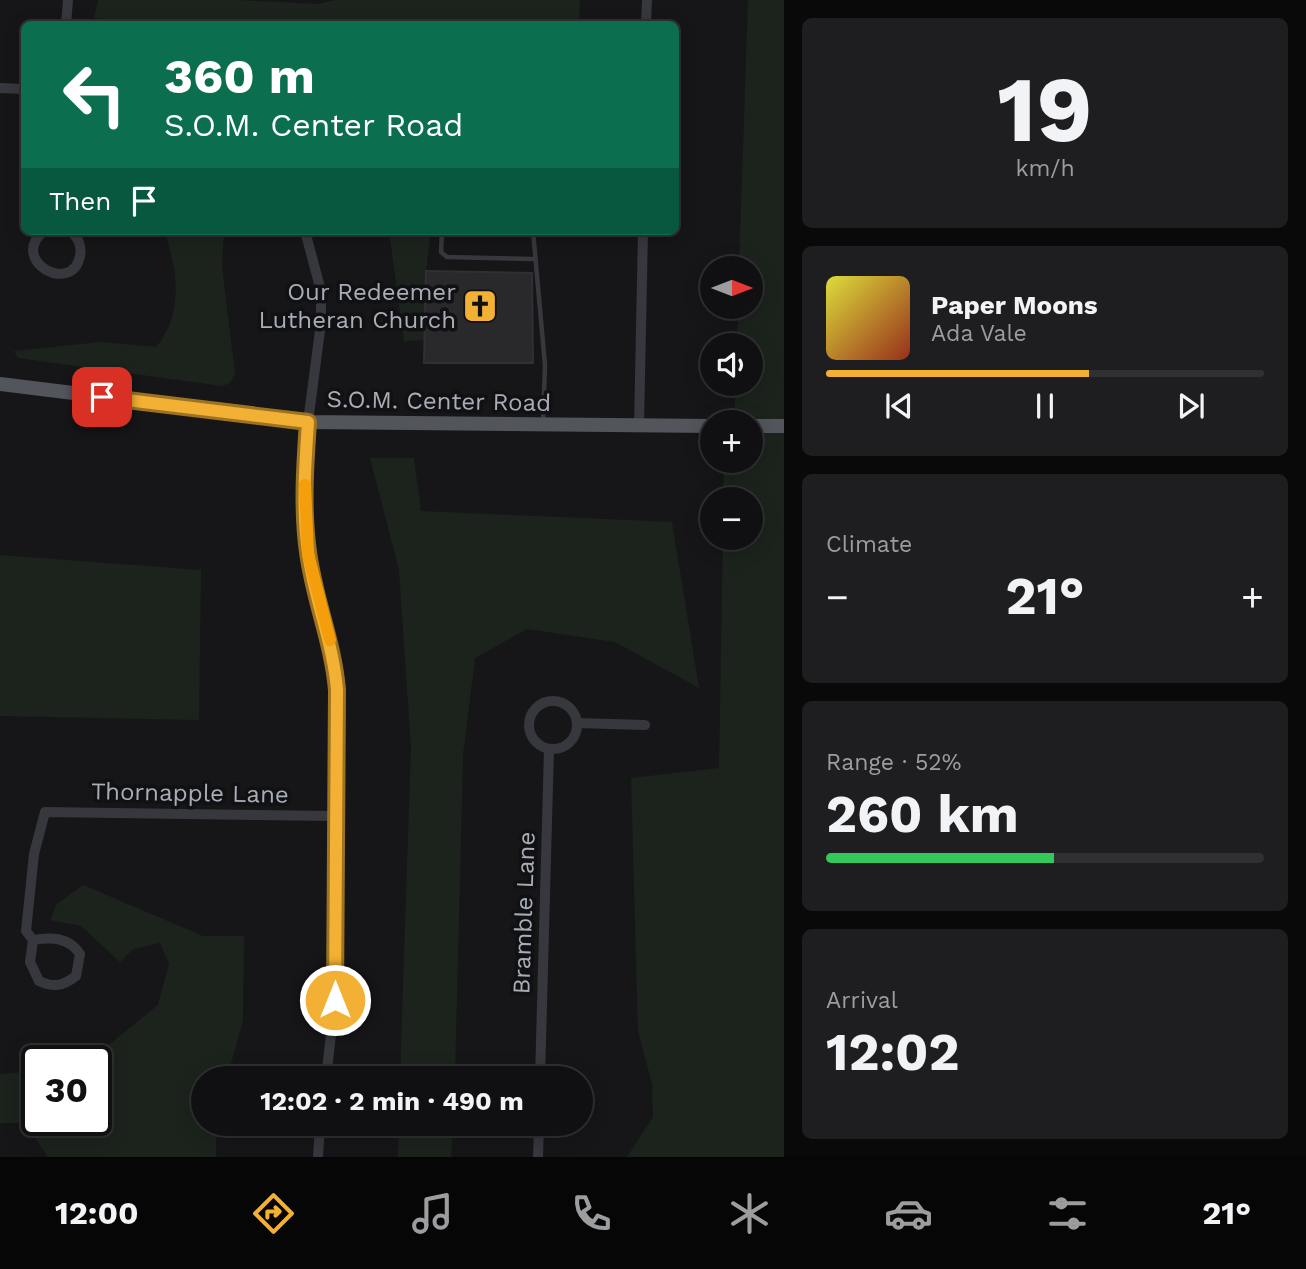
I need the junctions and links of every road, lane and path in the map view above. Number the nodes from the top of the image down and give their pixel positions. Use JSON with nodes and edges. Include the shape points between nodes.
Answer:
{"nodes":[{"id":1,"x":68,"y":0,"type":"edge"},
{"id":2,"x":647,"y":0,"type":"edge"},
{"id":3,"x":66,"y":21,"type":"edge"},
{"id":4,"x":646,"y":21,"type":"edge"},
{"id":5,"x":0,"y":88,"type":"edge"},
{"id":6,"x":21,"y":89,"type":"edge"},
{"id":7,"x":41,"y":235,"type":"edge"},
{"id":8,"x":74,"y":235,"type":"edge"},
{"id":9,"x":306,"y":235,"type":"edge"},
{"id":10,"x":442,"y":235,"type":"edge"},
{"id":11,"x":533,"y":235,"type":"edge"},
{"id":12,"x":643,"y":235,"type":"edge"},
{"id":13,"x":533,"y":259,"type":"junction"},
{"id":14,"x":0,"y":384,"type":"edge"},
{"id":15,"x":308,"y":422,"type":"junction"},
{"id":16,"x":543,"y":425,"type":"junction"},
{"id":17,"x":639,"y":426,"type":"junction"},
{"id":18,"x":700,"y":426,"type":"edge"},
{"id":19,"x":763,"y":426,"type":"edge"},
{"id":20,"x":784,"y":426,"type":"edge"},
{"id":21,"x":577,"y":723,"type":"junction"},
{"id":22,"x":645,"y":725,"type":"dead end"},
{"id":23,"x":549,"y":749,"type":"junction"},
{"id":24,"x":335,"y":816,"type":"junction"},
{"id":25,"x":33,"y":940,"type":"junction"},
{"id":26,"x":327,"y":1066,"type":"edge"},
{"id":27,"x":540,"y":1066,"type":"edge"},
{"id":28,"x":319,"y":1136,"type":"edge"},
{"id":29,"x":539,"y":1136,"type":"edge"},
{"id":30,"x":318,"y":1157,"type":"edge"},
{"id":31,"x":538,"y":1157,"type":"edge"}],
"edges":[{"from":1,"to":3,"type":"street"},
{"from":2,"to":4,"type":"street"},
{"from":5,"to":6,"type":"street"},
{"from":7,"to":8,"type":"street","via":[[35,257],[44,270],[59,274],[74,268],[80,254]]},
{"from":9,"to":15,"type":"street","via":[[321,291]]},
{"from":10,"to":13,"type":"lane","via":[[441,252],[447,257]]},
{"from":11,"to":13,"type":"lane"},
{"from":12,"to":17,"type":"street"},
{"from":13,"to":16,"type":"lane","via":[[543,337]]},
{"from":14,"to":15,"type":"main road","name":"S.O.M. Center Road"},
{"from":15,"to":16,"type":"main road","name":"S.O.M. Center Road"},
{"from":15,"to":24,"type":"street","via":[[304,496],[308,554],[334,657],[337,690]]},
{"from":16,"to":17,"type":"main road","name":"S.O.M. Center Road"},
{"from":17,"to":18,"type":"main road","name":"S.O.M. Center Road"},
{"from":19,"to":20,"type":"main road"},
{"from":21,"to":22,"type":"street"},
{"from":21,"to":23,"type":"street","via":[[570,743]]},
{"from":21,"to":23,"type":"street","via":[[570,708],[556,701],[534,711],[531,734]]},
{"from":23,"to":27,"type":"street","name":"Bramble Lane"},
{"from":24,"to":25,"type":"street","name":"Thornapple Lane","via":[[46,812],[34,855],[27,918],[26,931]]},
{"from":24,"to":26,"type":"street","via":[[335,1000]]},
{"from":25,"to":25,"type":"street","via":[[53,938],[72,944],[80,954],[76,976],[55,986],[39,981],[30,962]]},
{"from":28,"to":30,"type":"street"},
{"from":29,"to":31,"type":"street"}]}
